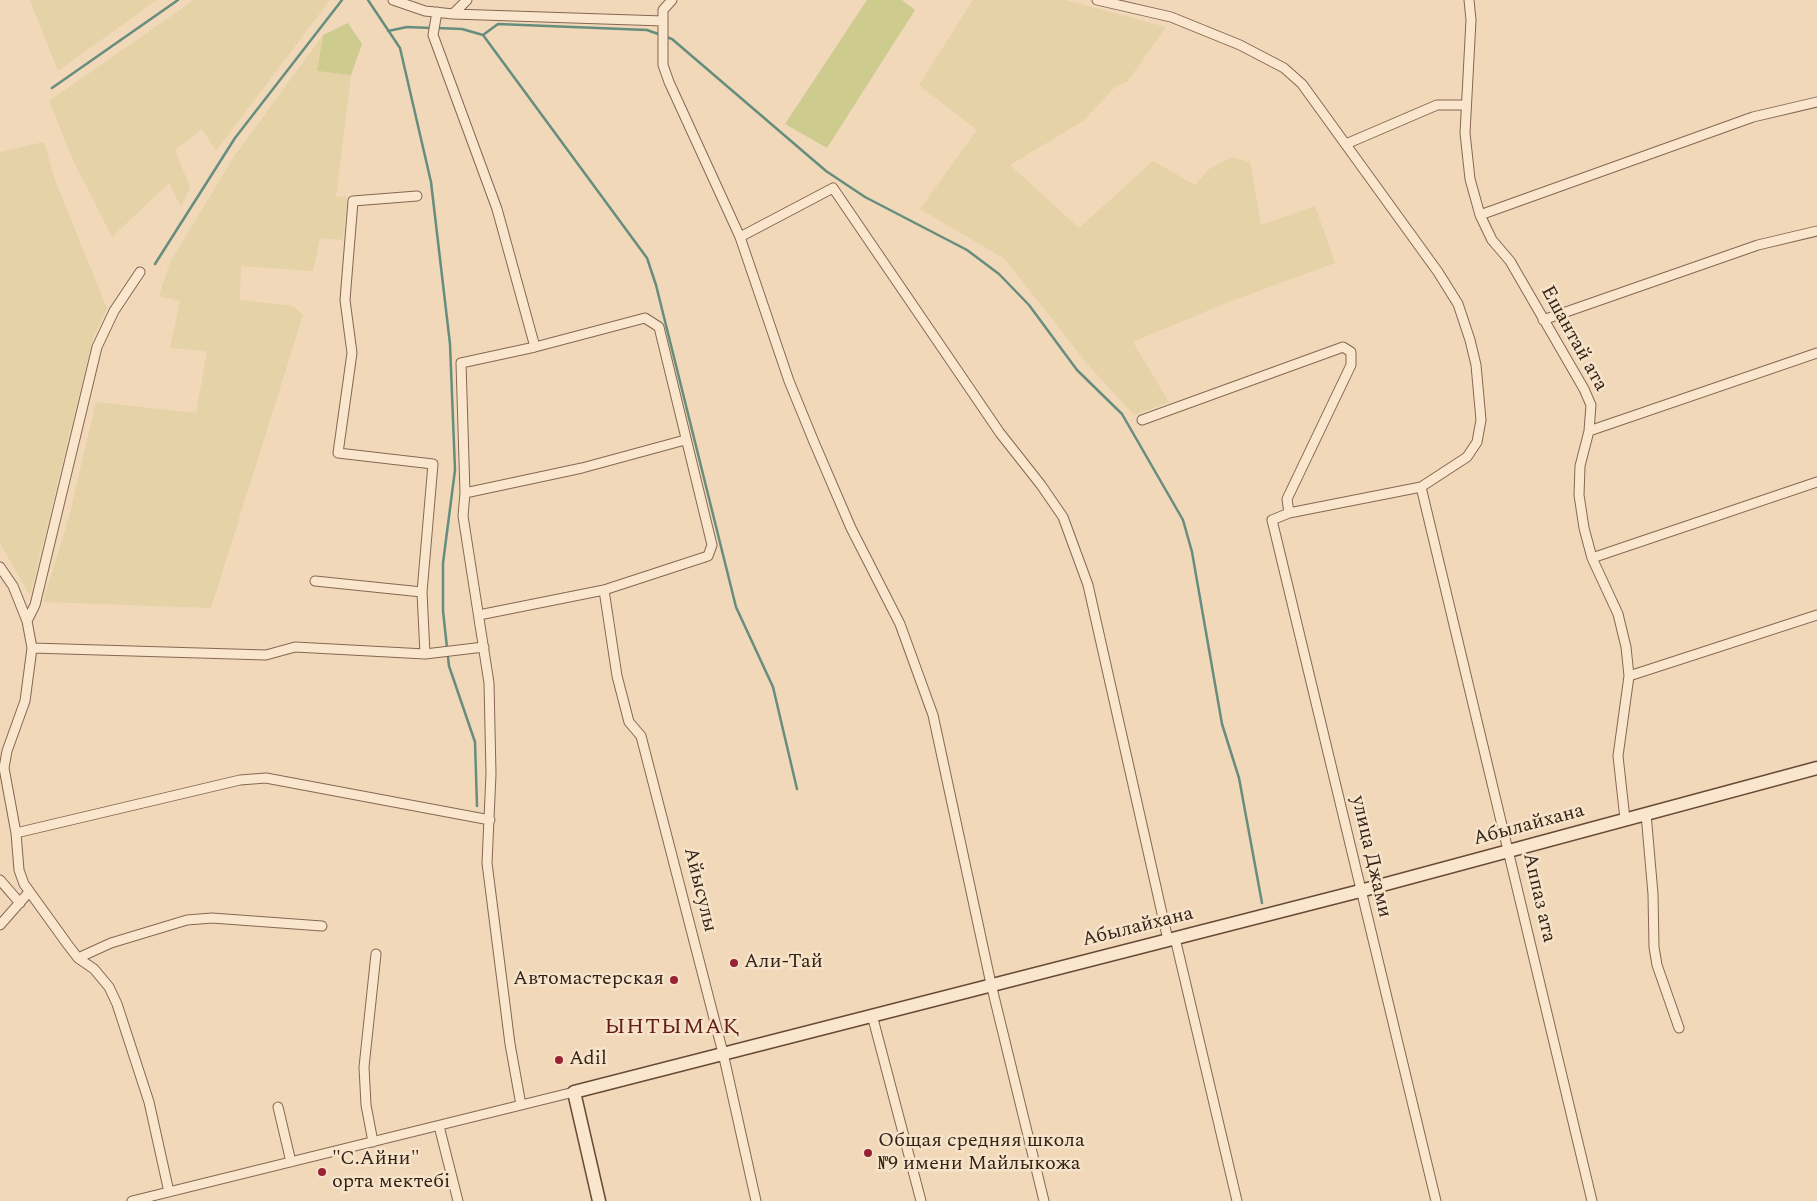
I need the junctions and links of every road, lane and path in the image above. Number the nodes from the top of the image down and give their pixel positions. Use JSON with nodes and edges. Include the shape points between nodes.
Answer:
{"nodes":[{"id":1,"x":393,"y":0,"type":"edge"},
{"id":2,"x":467,"y":0,"type":"edge"},
{"id":3,"x":672,"y":0,"type":"edge"},
{"id":4,"x":1096,"y":0,"type":"edge"},
{"id":5,"x":1469,"y":0,"type":"edge"},
{"id":6,"x":436,"y":12,"type":"junction"},
{"id":7,"x":453,"y":14,"type":"junction"},
{"id":8,"x":663,"y":21,"type":"junction"},
{"id":9,"x":1817,"y":102,"type":"edge"},
{"id":10,"x":1466,"y":105,"type":"junction"},
{"id":11,"x":1346,"y":144,"type":"junction"},
{"id":12,"x":417,"y":196,"type":"dead end"},
{"id":13,"x":1480,"y":215,"type":"junction"},
{"id":14,"x":1817,"y":231,"type":"edge"},
{"id":15,"x":740,"y":237,"type":"junction"},
{"id":16,"x":140,"y":272,"type":"dead end"},
{"id":17,"x":1543,"y":320,"type":"junction"},
{"id":18,"x":535,"y":347,"type":"junction"},
{"id":19,"x":1817,"y":353,"type":"edge"},
{"id":20,"x":1142,"y":420,"type":"dead end"},
{"id":21,"x":1589,"y":430,"type":"junction"},
{"id":22,"x":685,"y":440,"type":"junction"},
{"id":23,"x":1817,"y":482,"type":"edge"},
{"id":24,"x":1420,"y":487,"type":"junction"},
{"id":25,"x":465,"y":493,"type":"junction"},
{"id":26,"x":1289,"y":513,"type":"junction"},
{"id":27,"x":1592,"y":558,"type":"junction"},
{"id":28,"x":0,"y":567,"type":"edge"},
{"id":29,"x":315,"y":581,"type":"dead end"},
{"id":30,"x":604,"y":590,"type":"junction"},
{"id":31,"x":422,"y":592,"type":"junction"},
{"id":32,"x":478,"y":615,"type":"junction"},
{"id":33,"x":1817,"y":615,"type":"edge"},
{"id":34,"x":27,"y":621,"type":"junction"},
{"id":35,"x":484,"y":647,"type":"junction"},
{"id":36,"x":32,"y":648,"type":"junction"},
{"id":37,"x":425,"y":654,"type":"junction"},
{"id":38,"x":1629,"y":676,"type":"junction"},
{"id":39,"x":1817,"y":768,"type":"edge"},
{"id":40,"x":1646,"y":814,"type":"junction"},
{"id":41,"x":1625,"y":819,"type":"junction"},
{"id":42,"x":490,"y":820,"type":"junction"},
{"id":43,"x":16,"y":833,"type":"junction"},
{"id":44,"x":1509,"y":851,"type":"junction"},
{"id":45,"x":0,"y":880,"type":"edge"},
{"id":46,"x":1360,"y":891,"type":"junction"},
{"id":47,"x":30,"y":892,"type":"junction"},
{"id":48,"x":20,"y":903,"type":"junction"},
{"id":49,"x":0,"y":925,"type":"edge"},
{"id":50,"x":322,"y":926,"type":"dead end"},
{"id":51,"x":1172,"y":939,"type":"junction"},
{"id":52,"x":376,"y":954,"type":"dead end"},
{"id":53,"x":78,"y":958,"type":"junction"},
{"id":54,"x":992,"y":984,"type":"junction"},
{"id":55,"x":872,"y":1015,"type":"junction"},
{"id":56,"x":1678,"y":1028,"type":"dead end"},
{"id":57,"x":723,"y":1053,"type":"junction"},
{"id":58,"x":574,"y":1092,"type":"junction"},
{"id":59,"x":521,"y":1105,"type":"junction"},
{"id":60,"x":278,"y":1107,"type":"dead end"},
{"id":61,"x":439,"y":1126,"type":"junction"},
{"id":62,"x":373,"y":1142,"type":"junction"},
{"id":63,"x":290,"y":1162,"type":"junction"},
{"id":64,"x":164,"y":1196,"type":"edge"},
{"id":65,"x":132,"y":1201,"type":"edge"},
{"id":66,"x":458,"y":1201,"type":"edge"},
{"id":67,"x":598,"y":1201,"type":"edge"},
{"id":68,"x":756,"y":1201,"type":"edge"},
{"id":69,"x":921,"y":1201,"type":"edge"},
{"id":70,"x":1044,"y":1201,"type":"edge"},
{"id":71,"x":1236,"y":1201,"type":"edge"},
{"id":72,"x":1436,"y":1201,"type":"edge"},
{"id":73,"x":1592,"y":1201,"type":"edge"}],
"edges":[{"from":1,"to":6,"type":"street"},
{"from":2,"to":7,"type":"street"},
{"from":3,"to":8,"type":"street","via":[[663,10]]},
{"from":4,"to":11,"type":"street","via":[[1171,17],[1240,45],[1284,68],[1302,84]]},
{"from":5,"to":10,"type":"street","name":"Ешантай ата"},
{"from":6,"to":7,"type":"street"},
{"from":6,"to":18,"type":"street","via":[[433,35],[497,210]]},
{"from":7,"to":8,"type":"street"},
{"from":8,"to":15,"type":"street","via":[[663,65]]},
{"from":9,"to":13,"type":"street","via":[[1753,117]]},
{"from":10,"to":11,"type":"street","via":[[1436,105]]},
{"from":10,"to":13,"type":"street","name":"Ешантай ата","via":[[1464,133],[1470,179]]},
{"from":11,"to":24,"type":"street","via":[[1458,304],[1476,365],[1481,420],[1477,442],[1467,457]]},
{"from":12,"to":31,"type":"street","via":[[353,201],[345,300],[352,353],[338,453],[433,464]]},
{"from":13,"to":17,"type":"street","name":"Ешантай ата","via":[[1492,240],[1510,261]]},
{"from":14,"to":17,"type":"street","via":[[1758,245]]},
{"from":15,"to":51,"type":"street","via":[[833,188],[1000,433],[1042,485],[1062,517],[1088,585]]},
{"from":15,"to":54,"type":"street","via":[[807,425],[851,528],[900,624],[919,672],[933,715]]},
{"from":16,"to":34,"type":"street","via":[[114,311],[97,347],[35,605]]},
{"from":17,"to":21,"type":"street","name":"Ешантай ата","via":[[1591,405]]},
{"from":18,"to":22,"type":"street","via":[[645,318],[659,327]]},
{"from":18,"to":25,"type":"street","via":[[461,363]]},
{"from":19,"to":21,"type":"street"},
{"from":20,"to":26,"type":"street","via":[[1343,347],[1351,352],[1351,365],[1287,499]]},
{"from":21,"to":27,"type":"street","name":"Ешантай ата","via":[[1580,466],[1579,494]]},
{"from":22,"to":25,"type":"street","via":[[582,468]]},
{"from":22,"to":30,"type":"street","via":[[712,545],[708,556]]},
{"from":23,"to":27,"type":"street"},
{"from":24,"to":26,"type":"street"},
{"from":24,"to":44,"type":"street","name":"Аппаз ата"},
{"from":25,"to":32,"type":"street","via":[[463,516]]},
{"from":26,"to":46,"type":"street","name":"улица Джами","via":[[1272,520]]},
{"from":27,"to":38,"type":"street","name":"Ешантай ата","via":[[1618,614]]},
{"from":28,"to":34,"type":"street","via":[[13,586]]},
{"from":29,"to":31,"type":"street"},
{"from":30,"to":32,"type":"street"},
{"from":30,"to":57,"type":"street","name":"Айысулы","via":[[617,676],[629,722],[641,736]]},
{"from":31,"to":37,"type":"street"},
{"from":32,"to":35,"type":"street"},
{"from":33,"to":38,"type":"street"},
{"from":34,"to":36,"type":"street"},
{"from":35,"to":37,"type":"street"},
{"from":35,"to":42,"type":"street","via":[[489,682]]},
{"from":36,"to":37,"type":"street","via":[[266,654],[296,647]]},
{"from":36,"to":43,"type":"street","via":[[25,702],[7,750],[4,768]]},
{"from":38,"to":41,"type":"street","name":"Ешантай ата","via":[[1618,756]]},
{"from":39,"to":40,"type":"main road","name":"Абылайхана"},
{"from":40,"to":41,"type":"main road","name":"Абылайхана"},
{"from":40,"to":56,"type":"street","via":[[1654,947]]},
{"from":41,"to":44,"type":"main road","name":"Абылайхана"},
{"from":42,"to":43,"type":"street","via":[[266,778],[240,780]]},
{"from":42,"to":59,"type":"street","via":[[487,863]]},
{"from":43,"to":47,"type":"street","via":[[19,870]]},
{"from":44,"to":46,"type":"main road","name":"Абылайхана"},
{"from":44,"to":73,"type":"street","name":"Аппаз ата"},
{"from":45,"to":48,"type":"street"},
{"from":46,"to":51,"type":"main road","name":"Абылайхана"},
{"from":46,"to":72,"type":"street","name":"улица Джами"},
{"from":47,"to":48,"type":"street"},
{"from":47,"to":53,"type":"street"},
{"from":48,"to":49,"type":"street"},
{"from":50,"to":53,"type":"street","via":[[212,918],[187,920],[111,943]]},
{"from":51,"to":54,"type":"main road","name":"Абылайхана"},
{"from":51,"to":71,"type":"street"},
{"from":52,"to":62,"type":"street","via":[[364,1067],[366,1105]]},
{"from":53,"to":64,"type":"street","via":[[94,969],[109,987],[117,1004],[149,1102]]},
{"from":54,"to":55,"type":"main road","name":"Абылайхана"},
{"from":54,"to":70,"type":"street"},
{"from":55,"to":57,"type":"main road","name":"Абылайхана"},
{"from":55,"to":69,"type":"street"},
{"from":57,"to":58,"type":"main road","name":"Абылайхана"},
{"from":57,"to":68,"type":"street","name":"Айысулы"},
{"from":58,"to":59,"type":"street"},
{"from":58,"to":67,"type":"main road"},
{"from":59,"to":61,"type":"street"},
{"from":60,"to":63,"type":"street"},
{"from":61,"to":62,"type":"street"},
{"from":61,"to":66,"type":"street"},
{"from":62,"to":63,"type":"street"},
{"from":63,"to":64,"type":"street"},
{"from":64,"to":65,"type":"street"}]}
